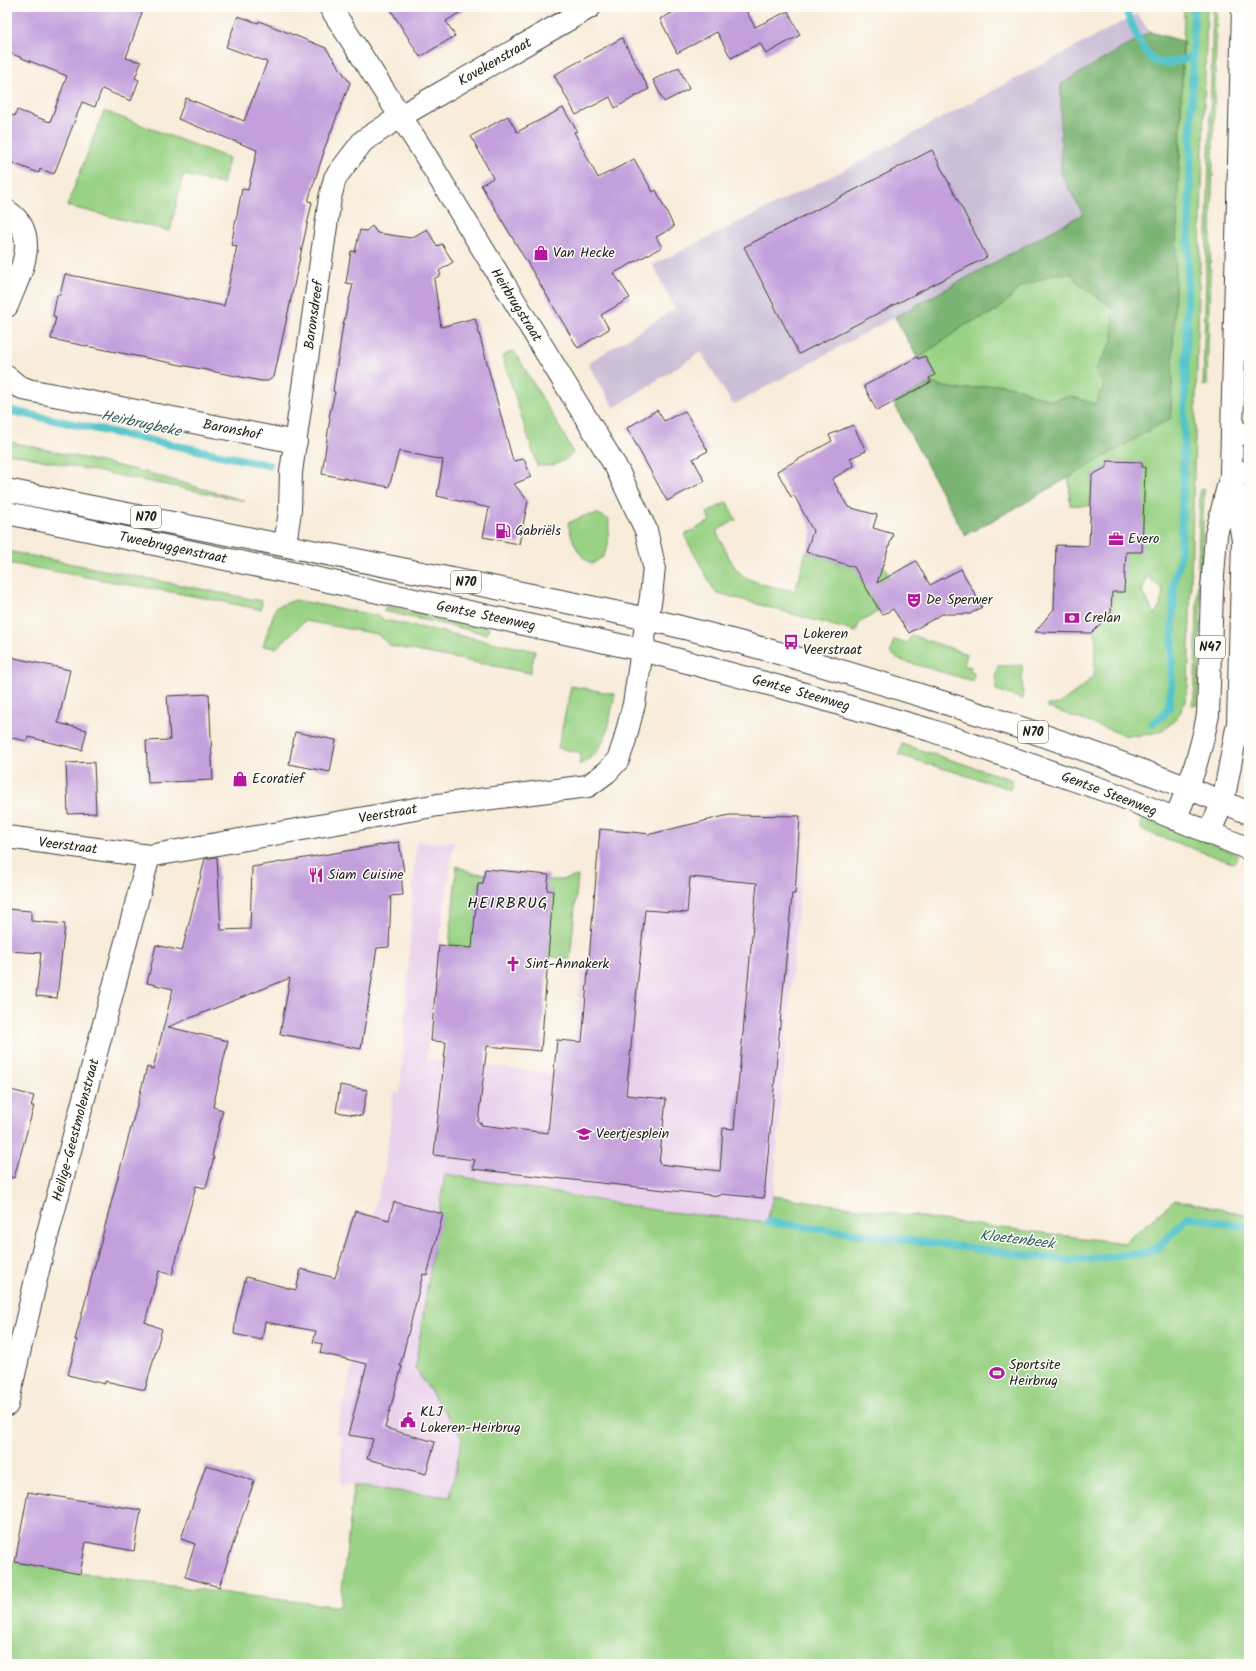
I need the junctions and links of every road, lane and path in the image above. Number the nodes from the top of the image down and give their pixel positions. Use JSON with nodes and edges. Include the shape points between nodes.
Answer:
{"nodes":[{"id":1,"x":330,"y":7,"type":"edge"},
{"id":2,"x":590,"y":7,"type":"edge"},
{"id":3,"x":1243,"y":7,"type":"edge"},
{"id":4,"x":401,"y":116,"type":"junction"},
{"id":5,"x":7,"y":211,"type":"edge"},
{"id":6,"x":7,"y":306,"type":"edge"},
{"id":7,"x":7,"y":377,"type":"edge"},
{"id":8,"x":1240,"y":434,"type":"edge"},
{"id":9,"x":296,"y":442,"type":"junction"},
{"id":10,"x":1240,"y":472,"type":"edge"},
{"id":11,"x":7,"y":490,"type":"edge"},
{"id":12,"x":7,"y":513,"type":"edge"},
{"id":13,"x":285,"y":544,"type":"junction"},
{"id":14,"x":339,"y":583,"type":"joint"},
{"id":15,"x":647,"y":619,"type":"junction"},
{"id":16,"x":642,"y":650,"type":"junction"},
{"id":17,"x":1189,"y":788,"type":"junction"},
{"id":18,"x":1223,"y":802,"type":"junction"},
{"id":19,"x":1249,"y":813,"type":"edge"},
{"id":20,"x":1175,"y":819,"type":"junction"},
{"id":21,"x":1209,"y":833,"type":"junction"},
{"id":22,"x":7,"y":837,"type":"edge"},
{"id":23,"x":1249,"y":849,"type":"edge"},
{"id":24,"x":149,"y":856,"type":"junction"},
{"id":25,"x":7,"y":1405,"type":"edge"}],
"edges":[{"from":1,"to":4,"type":"main road","name":"Heirbrugstraat"},
{"from":2,"to":4,"type":"main road","name":"Kovekenstraat"},
{"from":3,"to":8,"type":"main road","number":"N47"},
{"from":4,"to":9,"type":"main road","name":"Baronsdreef","via":[[363,141],[335,178],[330,198]]},
{"from":4,"to":15,"type":"main road","name":"Heirbrugstraat","via":[[616,467],[646,530],[654,566]]},
{"from":5,"to":6,"type":"main road","via":[[20,222],[27,240],[23,263]]},
{"from":7,"to":9,"type":"main road","name":"Baronshof","via":[[28,390]]},
{"from":8,"to":10,"type":"main road","number":"N47"},
{"from":9,"to":13,"type":"main road","name":"Baronsdreef"},
{"from":10,"to":17,"type":"main road","number":"N47","via":[[1216,535],[1208,715]]},
{"from":10,"to":18,"type":"main road","number":"N47","via":[[1243,540],[1238,723]]},
{"from":11,"to":13,"type":"main road","name":"Tweebruggenstraat","number":"N70"},
{"from":12,"to":14,"type":"main road","name":"Tweebruggenstraat","number":"N70"},
{"from":13,"to":15,"type":"main road","name":"Gentse Steenweg","number":"N70"},
{"from":14,"to":16,"type":"main road","name":"Gentse Steenweg","number":"N70"},
{"from":15,"to":16,"type":"main road","name":"Veerstraat"},
{"from":15,"to":17,"type":"main road","name":"Gentse Steenweg","number":"N70","via":[[875,681],[1027,730]]},
{"from":16,"to":20,"type":"main road","name":"Gentse Steenweg","number":"N70","via":[[930,730],[1118,795]]},
{"from":16,"to":24,"type":"main road","name":"Veerstraat","via":[[634,704],[618,760],[588,786],[438,805]]},
{"from":17,"to":18,"type":"main road","number":"N70"},
{"from":17,"to":20,"type":"main road","number":"N47"},
{"from":18,"to":19,"type":"main road","number":"N70"},
{"from":18,"to":21,"type":"main road","number":"N47"},
{"from":20,"to":21,"type":"main road","name":"Gentse Steenweg","number":"N70"},
{"from":21,"to":23,"type":"main road","name":"Gentse Steenweg","number":"N70"},
{"from":22,"to":24,"type":"main road","name":"Veerstraat"},
{"from":24,"to":25,"type":"main road","name":"Heilige-Geestmolenstraat","via":[[40,1262]]}]}
